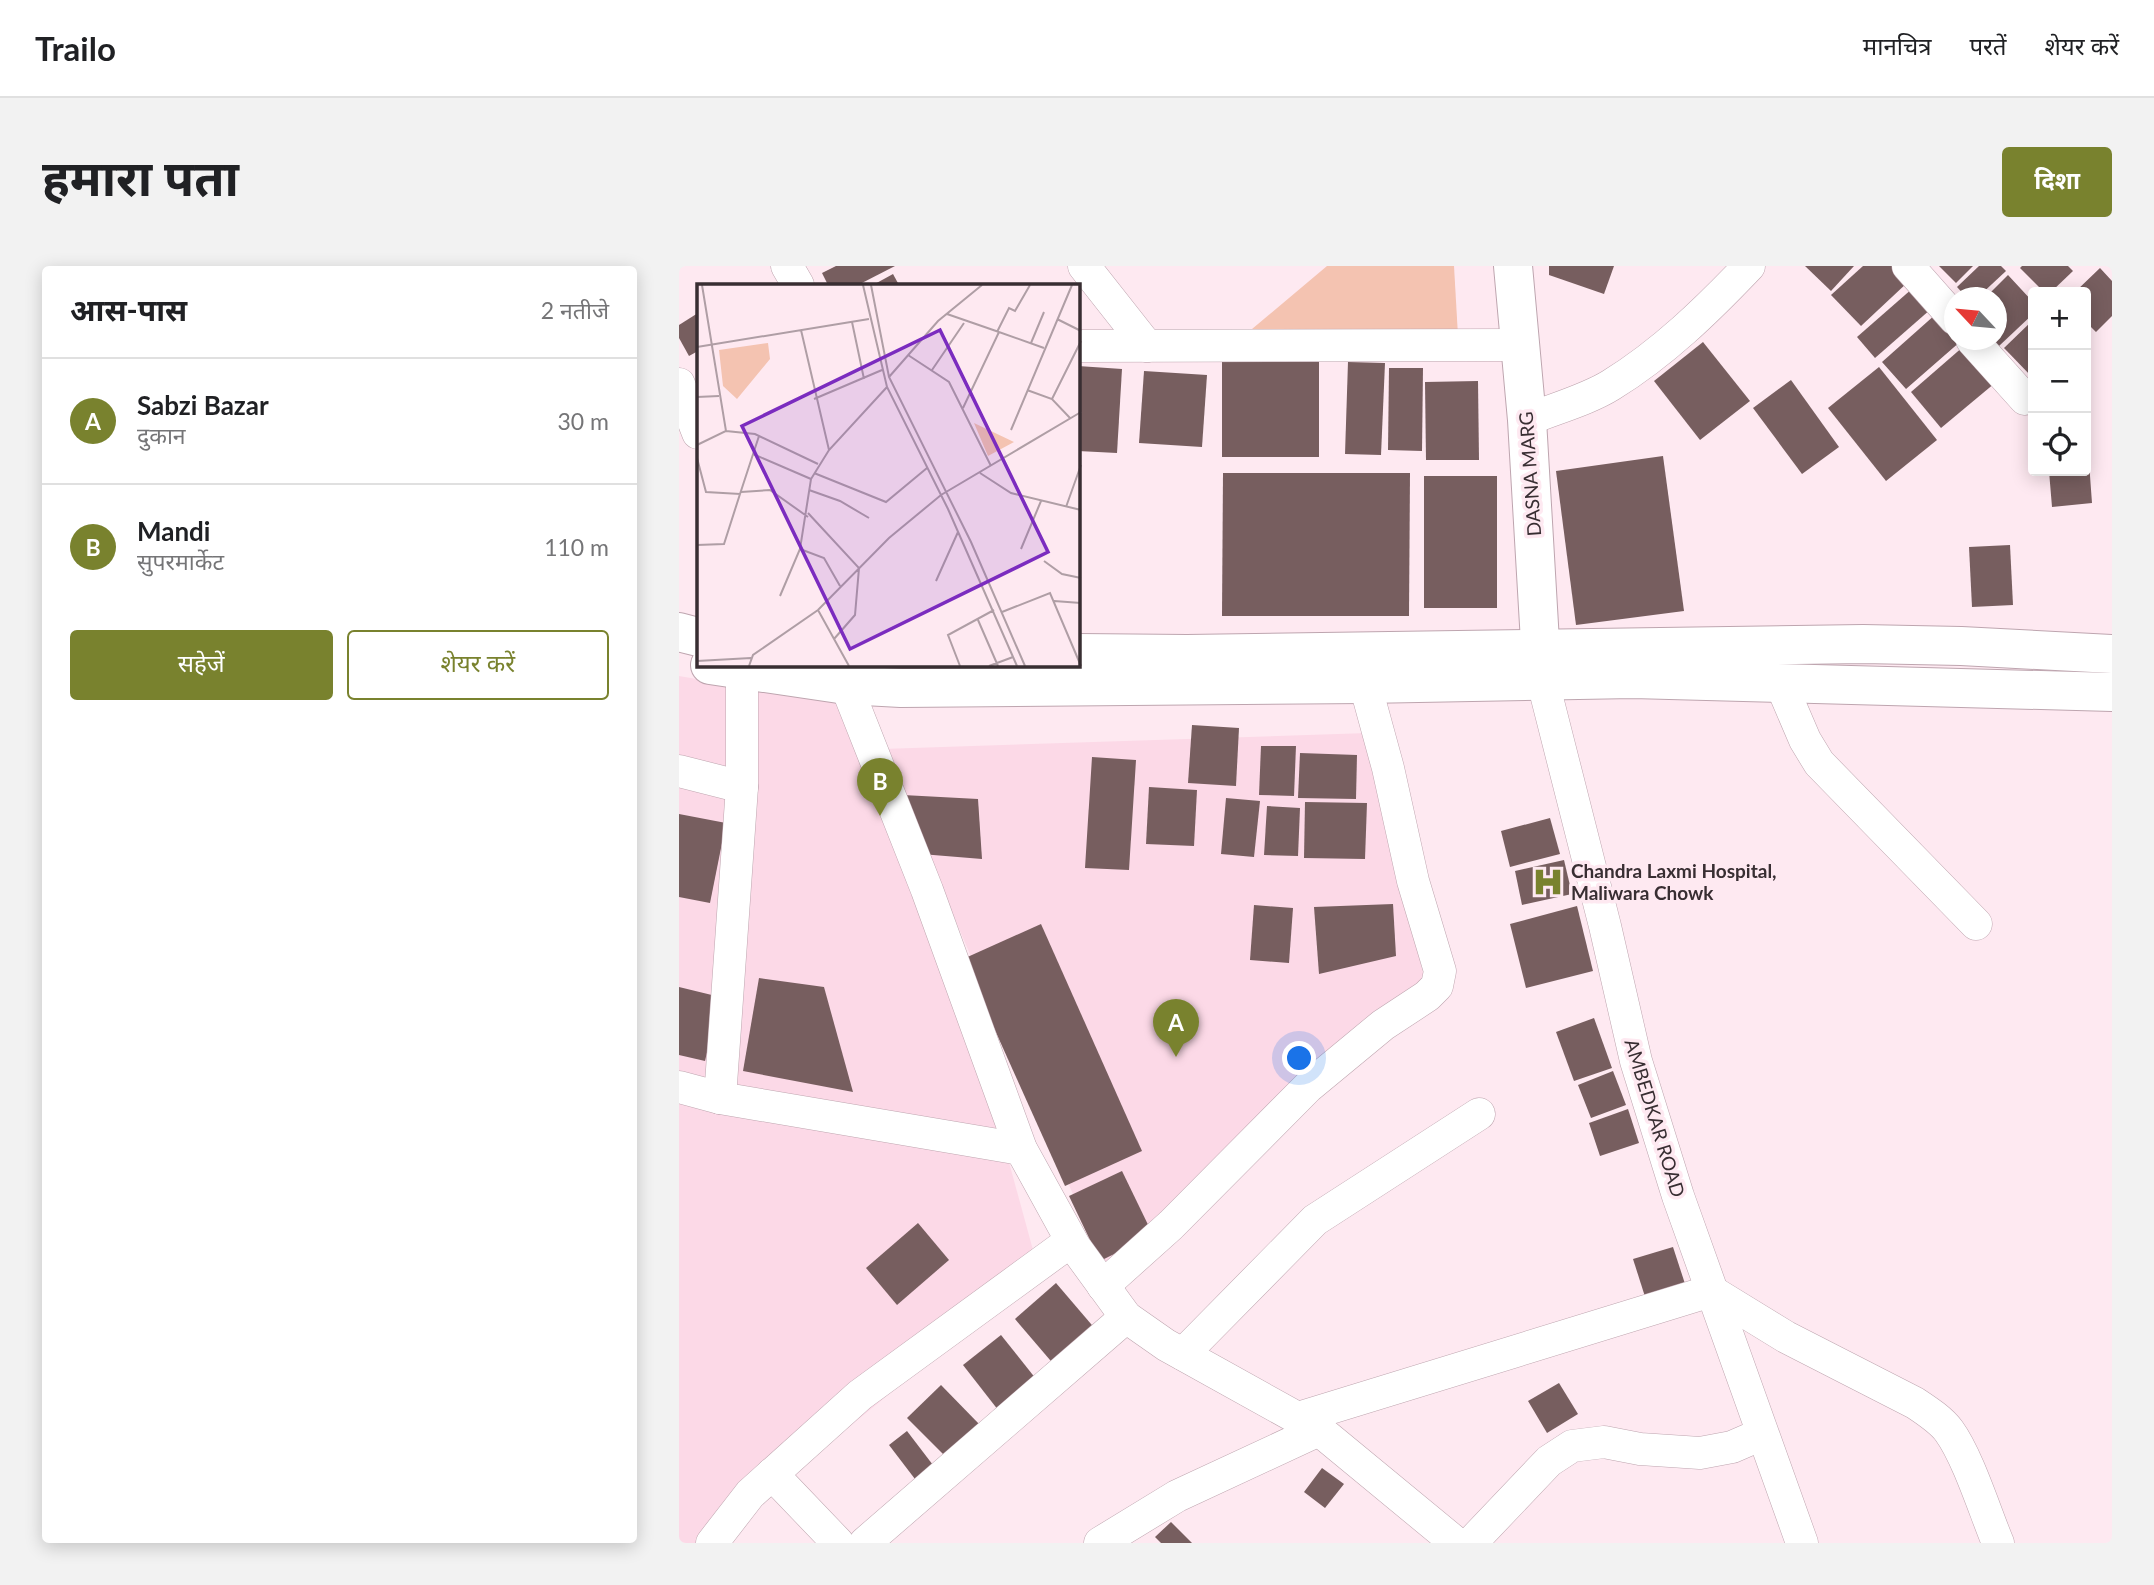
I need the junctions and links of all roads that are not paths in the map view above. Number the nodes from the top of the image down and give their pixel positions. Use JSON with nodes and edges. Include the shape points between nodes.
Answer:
{"nodes":[{"id":1,"x":787,"y":266,"type":"edge"},
{"id":2,"x":1084,"y":266,"type":"edge"},
{"id":3,"x":1513,"y":266,"type":"edge"},
{"id":4,"x":1749,"y":266,"type":"edge"},
{"id":5,"x":1908,"y":266,"type":"edge"},
{"id":6,"x":797,"y":284,"type":"edge"},
{"id":7,"x":1944,"y":307,"type":"edge"},
{"id":8,"x":1520,"y":345,"type":"junction"},
{"id":9,"x":1080,"y":346,"type":"edge"},
{"id":10,"x":1147,"y":346,"type":"junction"},
{"id":11,"x":1981,"y":350,"type":"edge"},
{"id":12,"x":679,"y":384,"type":"edge"},
{"id":13,"x":2025,"y":399,"type":"dead end"},
{"id":14,"x":1527,"y":420,"type":"junction"},
{"id":15,"x":697,"y":430,"type":"edge"},
{"id":16,"x":679,"y":632,"type":"edge"},
{"id":17,"x":697,"y":637,"type":"edge"},
{"id":18,"x":1080,"y":653,"type":"edge"},
{"id":19,"x":2112,"y":654,"type":"edge"},
{"id":20,"x":679,"y":660,"type":"edge"},
{"id":21,"x":697,"y":663,"type":"edge"},
{"id":22,"x":1542,"y":666,"type":"junction"},
{"id":23,"x":726,"y":667,"type":"edge"},
{"id":24,"x":1365,"y":684,"type":"junction"},
{"id":25,"x":1781,"y":684,"type":"junction"},
{"id":26,"x":846,"y":685,"type":"junction"},
{"id":27,"x":2112,"y":692,"type":"edge"},
{"id":28,"x":679,"y":771,"type":"edge"},
{"id":29,"x":742,"y":787,"type":"junction"},
{"id":30,"x":1976,"y":925,"type":"dead end"},
{"id":31,"x":679,"y":1087,"type":"edge"},
{"id":32,"x":720,"y":1098,"type":"junction"},
{"id":33,"x":1479,"y":1114,"type":"dead end"},
{"id":34,"x":1021,"y":1149,"type":"junction"},
{"id":35,"x":1071,"y":1241,"type":"junction"},
{"id":36,"x":1103,"y":1286,"type":"junction"},
{"id":37,"x":1711,"y":1291,"type":"junction"},
{"id":38,"x":1126,"y":1317,"type":"junction"},
{"id":39,"x":1183,"y":1354,"type":"junction"},
{"id":40,"x":1308,"y":1424,"type":"junction"},
{"id":41,"x":1762,"y":1434,"type":"junction"},
{"id":42,"x":772,"y":1474,"type":"junction"},
{"id":43,"x":712,"y":1543,"type":"edge"},
{"id":44,"x":838,"y":1543,"type":"edge"},
{"id":45,"x":865,"y":1543,"type":"edge"},
{"id":46,"x":1100,"y":1543,"type":"edge"},
{"id":47,"x":1456,"y":1543,"type":"edge"},
{"id":48,"x":1471,"y":1543,"type":"edge"},
{"id":49,"x":1802,"y":1543,"type":"edge"},
{"id":50,"x":1998,"y":1543,"type":"edge"}],
"edges":[{"from":1,"to":6,"type":"street"},
{"from":2,"to":10,"type":"street"},
{"from":3,"to":8,"type":"street","name":"DASNA MARG"},
{"from":4,"to":14,"type":"street","via":[[1709,308],[1609,387]]},
{"from":5,"to":7,"type":"street"},
{"from":8,"to":10,"type":"street"},
{"from":8,"to":14,"type":"street","name":"DASNA MARG"},
{"from":9,"to":10,"type":"street"},
{"from":11,"to":13,"type":"street"},
{"from":12,"to":15,"type":"street"},
{"from":14,"to":22,"type":"street","name":"DASNA MARG"},
{"from":16,"to":17,"type":"street"},
{"from":18,"to":22,"type":"street"},
{"from":19,"to":22,"type":"street","via":[[1863,644]]},
{"from":20,"to":21,"type":"street"},
{"from":22,"to":24,"type":"street"},
{"from":22,"to":25,"type":"street","via":[[1633,679]]},
{"from":22,"to":37,"type":"street","name":"AMBEDKAR ROAD","via":[[1636,1061]]},
{"from":23,"to":26,"type":"street"},
{"from":23,"to":29,"type":"street"},
{"from":24,"to":26,"type":"street"},
{"from":24,"to":36,"type":"street","via":[[1440,971],[1437,986],[1308,1087],[1171,1225]]},
{"from":25,"to":27,"type":"street"},
{"from":25,"to":30,"type":"street","via":[[1819,763]]},
{"from":26,"to":34,"type":"street"},
{"from":28,"to":29,"type":"street"},
{"from":29,"to":32,"type":"street"},
{"from":31,"to":32,"type":"street"},
{"from":32,"to":34,"type":"street"},
{"from":33,"to":39,"type":"street","via":[[1315,1220]]},
{"from":34,"to":35,"type":"street"},
{"from":35,"to":36,"type":"street"},
{"from":35,"to":42,"type":"street","via":[[860,1395]]},
{"from":36,"to":38,"type":"street"},
{"from":37,"to":40,"type":"street"},
{"from":37,"to":41,"type":"street","name":"AMBEDKAR ROAD"},
{"from":37,"to":50,"type":"street","via":[[1786,1337],[1933,1415],[1949,1431],[1963,1457]]},
{"from":38,"to":39,"type":"street"},
{"from":38,"to":45,"type":"street"},
{"from":39,"to":40,"type":"street"},
{"from":40,"to":46,"type":"street"},
{"from":40,"to":47,"type":"street"},
{"from":41,"to":48,"type":"street","via":[[1732,1447],[1700,1453],[1604,1442],[1572,1446],[1549,1461]]},
{"from":41,"to":49,"type":"street","name":"AMBEDKAR ROAD"},
{"from":42,"to":43,"type":"street"},
{"from":42,"to":44,"type":"street"}]}
